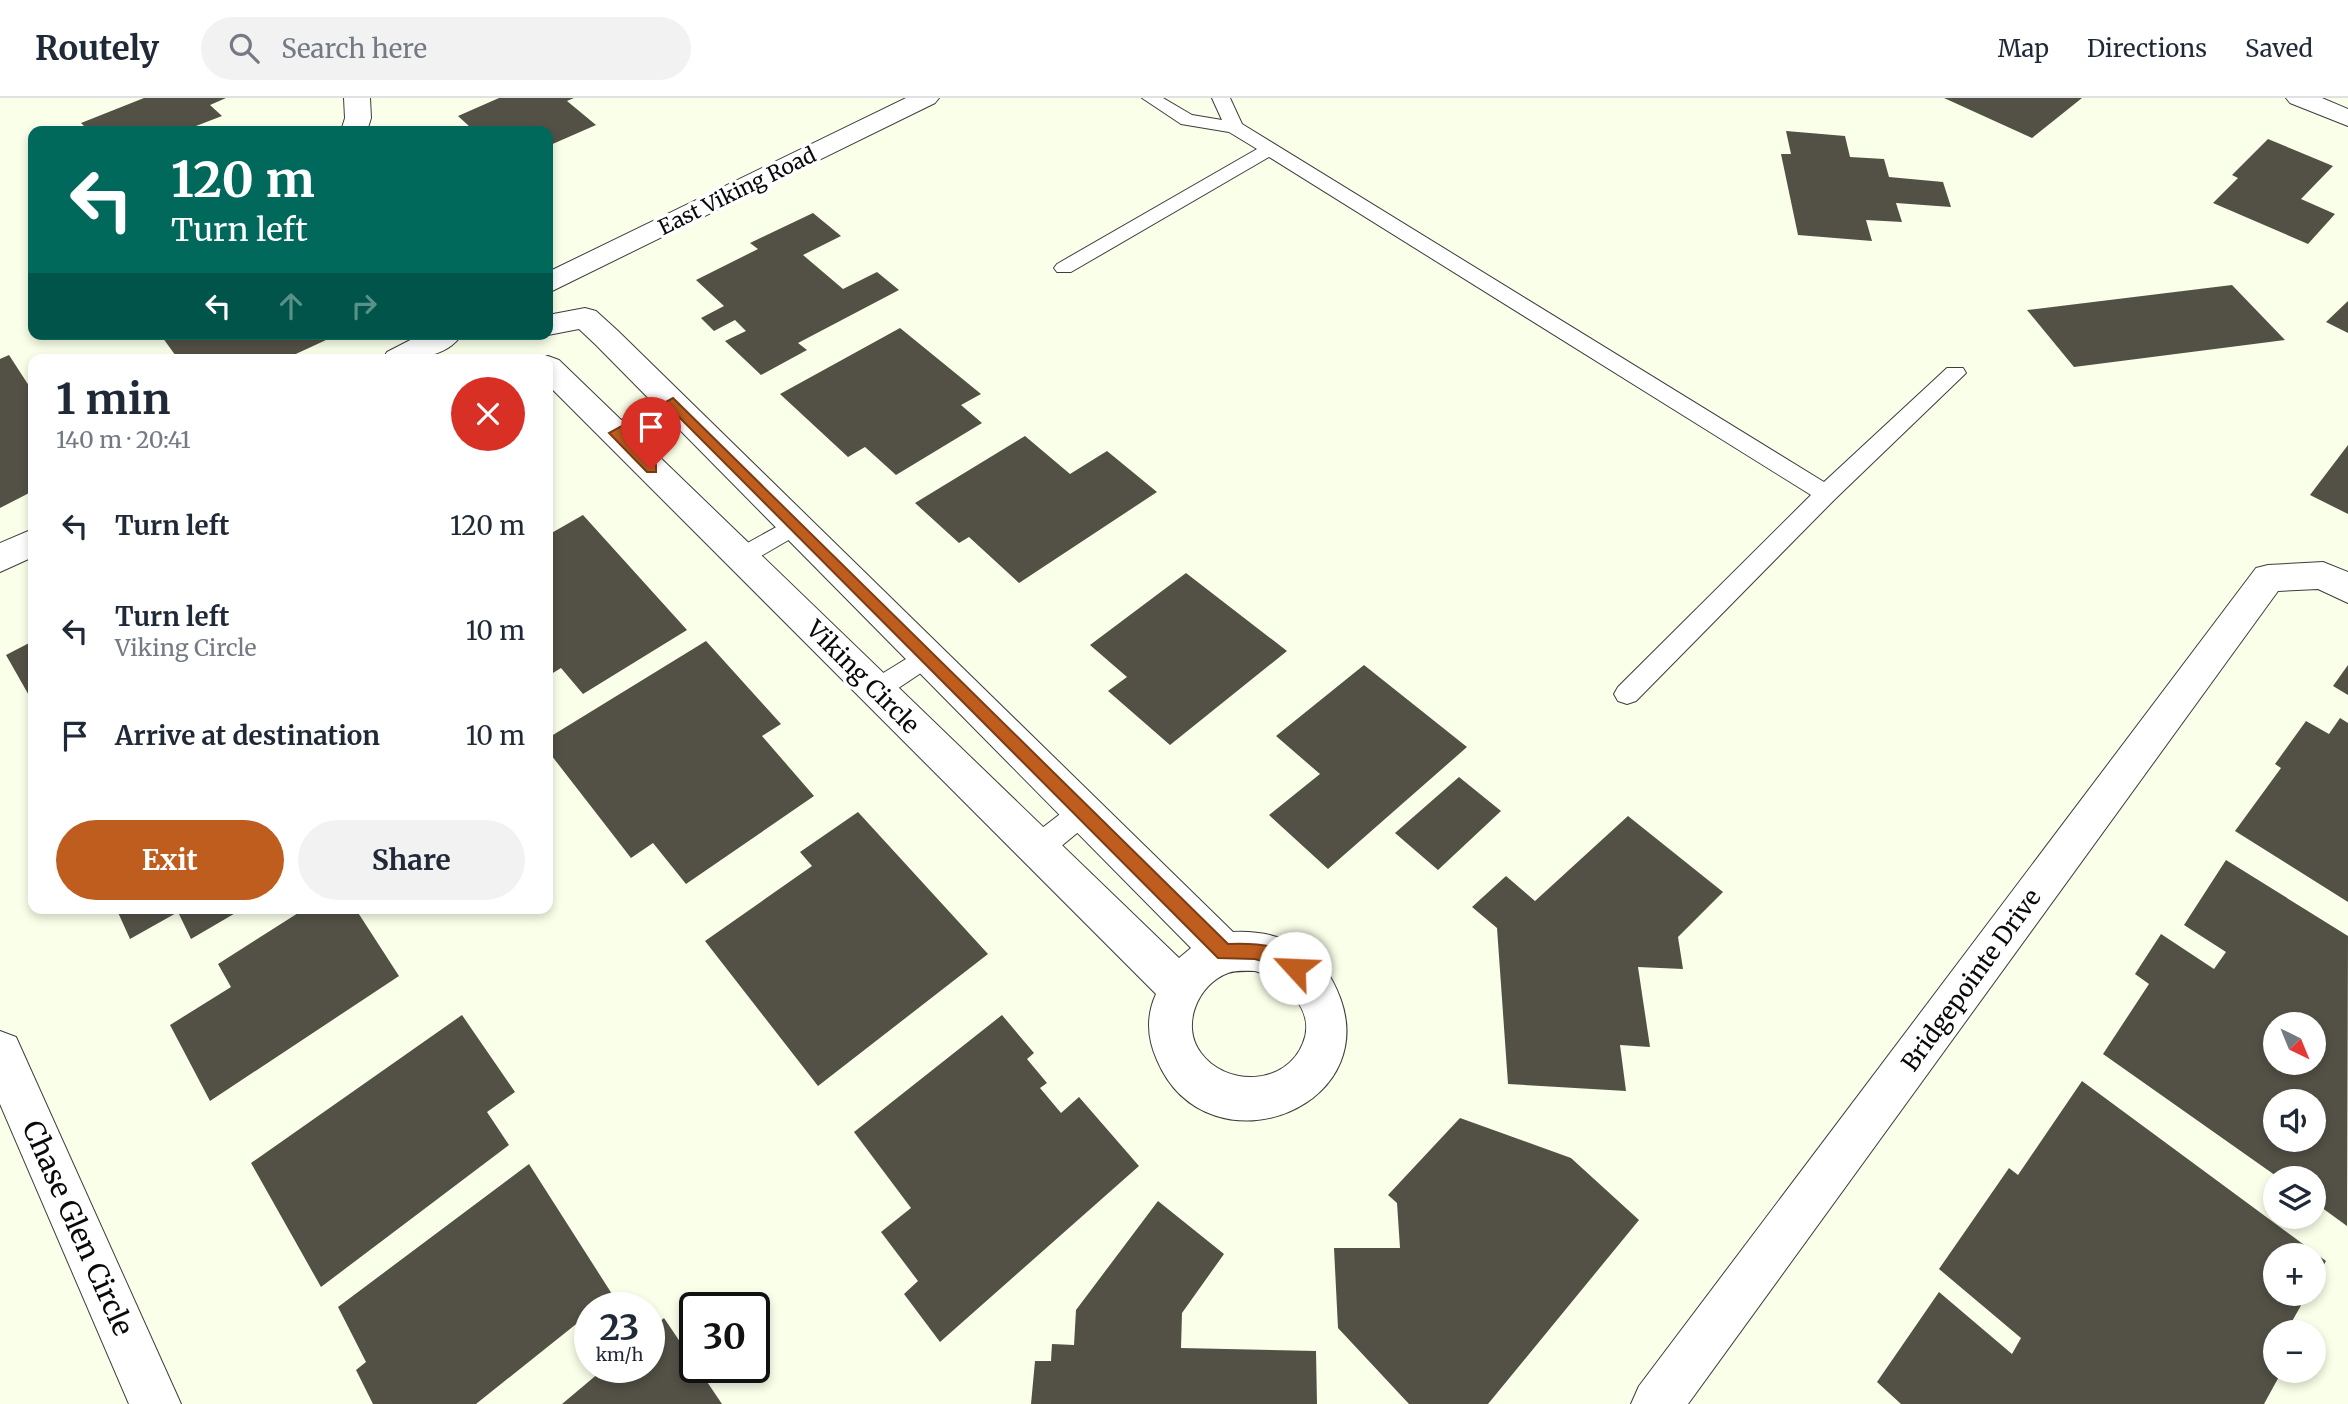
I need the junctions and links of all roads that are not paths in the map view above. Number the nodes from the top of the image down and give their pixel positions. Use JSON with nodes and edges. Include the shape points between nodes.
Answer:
{"nodes":[{"id":1,"x":357,"y":98,"type":"edge"},
{"id":2,"x":926,"y":98,"type":"edge"},
{"id":3,"x":1151,"y":98,"type":"edge"},
{"id":4,"x":1221,"y":98,"type":"edge"},
{"id":5,"x":2299,"y":98,"type":"edge"},
{"id":6,"x":2348,"y":118,"type":"edge"},
{"id":7,"x":356,"y":126,"type":"edge"},
{"id":8,"x":1234,"y":127,"type":"junction"},
{"id":9,"x":1268,"y":150,"type":"junction"},
{"id":10,"x":1064,"y":268,"type":"dead end"},
{"id":11,"x":553,"y":282,"type":"edge"},
{"id":12,"x":553,"y":324,"type":"edge"},
{"id":13,"x":435,"y":340,"type":"edge"},
{"id":14,"x":533,"y":340,"type":"edge"},
{"id":15,"x":408,"y":354,"type":"edge"},
{"id":16,"x":534,"y":354,"type":"edge"},
{"id":17,"x":553,"y":372,"type":"edge"},
{"id":18,"x":1955,"y":373,"type":"dead end"},
{"id":19,"x":673,"y":403,"type":"junction"},
{"id":20,"x":615,"y":433,"type":"junction"},
{"id":21,"x":1826,"y":494,"type":"junction"},
{"id":22,"x":796,"y":525,"type":"junction"},
{"id":23,"x":28,"y":545,"type":"edge"},
{"id":24,"x":741,"y":557,"type":"junction"},
{"id":25,"x":0,"y":559,"type":"edge"},
{"id":26,"x":2348,"y":589,"type":"edge"},
{"id":27,"x":926,"y":656,"type":"junction"},
{"id":28,"x":876,"y":690,"type":"junction"},
{"id":29,"x":1627,"y":694,"type":"dead end"},
{"id":30,"x":1083,"y":812,"type":"junction"},
{"id":31,"x":1038,"y":848,"type":"junction"},
{"id":32,"x":1225,"y":953,"type":"junction"},
{"id":33,"x":1180,"y":987,"type":"junction"},
{"id":34,"x":0,"y":1052,"type":"edge"},
{"id":35,"x":155,"y":1404,"type":"edge"},
{"id":36,"x":1657,"y":1404,"type":"edge"}],
"edges":[{"from":1,"to":7,"type":"street"},
{"from":2,"to":11,"type":"street","name":"East Viking Road"},
{"from":3,"to":8,"type":"lane","via":[[1186,120]]},
{"from":4,"to":8,"type":"lane"},
{"from":5,"to":6,"type":"street"},
{"from":8,"to":9,"type":"lane"},
{"from":9,"to":10,"type":"lane"},
{"from":9,"to":21,"type":"lane"},
{"from":12,"to":19,"type":"street","via":[[585,317]]},
{"from":13,"to":15,"type":"street"},
{"from":14,"to":16,"type":"street","via":[[528,349]]},
{"from":17,"to":20,"type":"street","name":"Viking Circle"},
{"from":18,"to":21,"type":"lane"},
{"from":19,"to":20,"type":"lane"},
{"from":19,"to":22,"type":"street"},
{"from":20,"to":24,"type":"street","name":"Viking Circle"},
{"from":21,"to":29,"type":"lane"},
{"from":22,"to":24,"type":"lane"},
{"from":22,"to":27,"type":"street"},
{"from":23,"to":25,"type":"street"},
{"from":24,"to":28,"type":"street","name":"Viking Circle"},
{"from":26,"to":36,"type":"street","name":"Bridgepointe Drive","via":[[2323,575],[2268,578]]},
{"from":27,"to":28,"type":"lane"},
{"from":27,"to":30,"type":"street"},
{"from":28,"to":31,"type":"street","name":"Viking Circle"},
{"from":30,"to":31,"type":"lane"},
{"from":30,"to":32,"type":"street"},
{"from":31,"to":33,"type":"street","name":"Viking Circle"},
{"from":32,"to":33,"type":"street","via":[[1199,966]]},
{"from":32,"to":33,"type":"street","via":[[1255,951],[1283,959],[1307,977],[1323,1003],[1327,1032],[1319,1060],[1300,1083],[1272,1098],[1240,1100],[1210,1090],[1186,1070],[1172,1043],[1170,1014]]},
{"from":34,"to":35,"type":"street","name":"Chase Glen Circle"}]}
